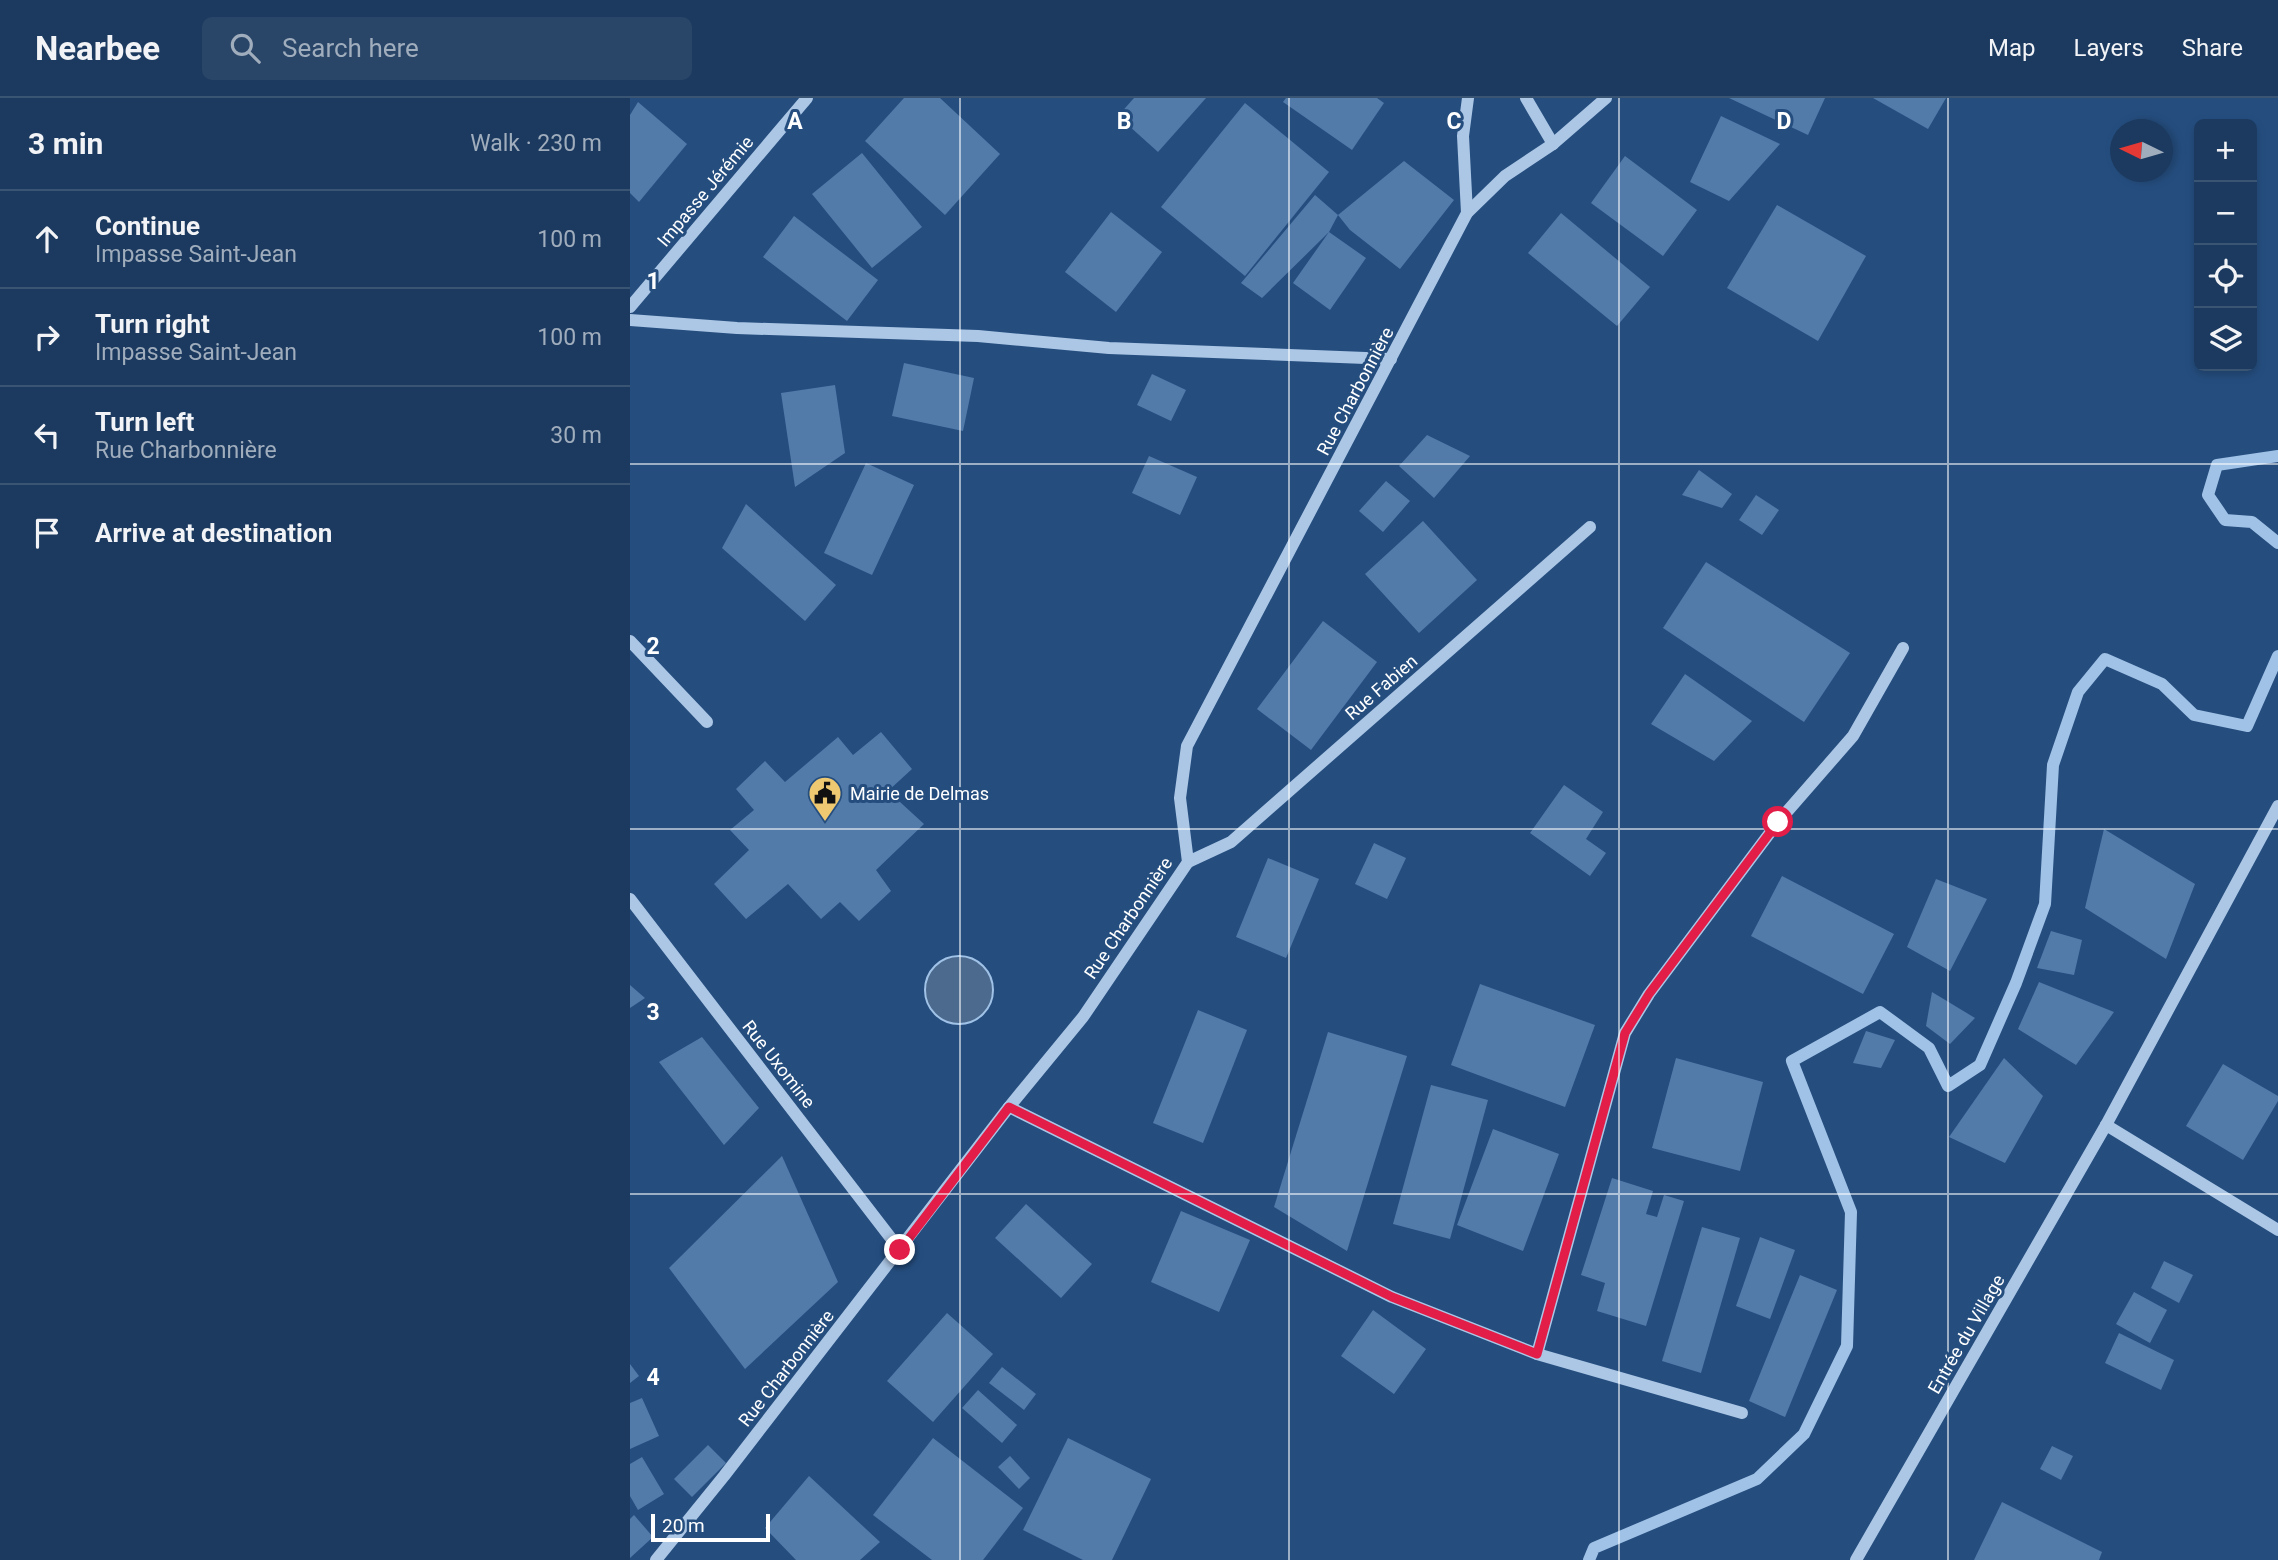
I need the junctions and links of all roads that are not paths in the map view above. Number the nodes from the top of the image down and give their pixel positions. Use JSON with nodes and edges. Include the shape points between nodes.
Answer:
{"nodes":[{"id":1,"x":807,"y":98,"type":"edge"},
{"id":2,"x":1468,"y":98,"type":"edge"},
{"id":3,"x":1526,"y":98,"type":"edge"},
{"id":4,"x":1606,"y":98,"type":"edge"},
{"id":5,"x":1553,"y":144,"type":"junction"},
{"id":6,"x":1467,"y":213,"type":"junction"},
{"id":7,"x":630,"y":307,"type":"edge"},
{"id":8,"x":630,"y":320,"type":"edge"},
{"id":9,"x":1391,"y":359,"type":"junction"},
{"id":10,"x":1590,"y":527,"type":"dead end"},
{"id":11,"x":630,"y":641,"type":"edge"},
{"id":12,"x":1903,"y":648,"type":"dead end"},
{"id":13,"x":707,"y":722,"type":"dead end"},
{"id":14,"x":2278,"y":806,"type":"edge"},
{"id":15,"x":1188,"y":862,"type":"junction"},
{"id":16,"x":630,"y":899,"type":"edge"},
{"id":17,"x":1009,"y":1107,"type":"junction"},
{"id":18,"x":2106,"y":1125,"type":"junction"},
{"id":19,"x":2278,"y":1230,"type":"edge"},
{"id":20,"x":900,"y":1250,"type":"junction"},
{"id":21,"x":1537,"y":1354,"type":"junction"},
{"id":22,"x":1742,"y":1413,"type":"dead end"},
{"id":23,"x":656,"y":1560,"type":"edge"},
{"id":24,"x":1856,"y":1560,"type":"edge"}],
"edges":[{"from":1,"to":7,"type":"street","name":"Impasse Jérémie"},
{"from":2,"to":6,"type":"street","via":[[1463,136]]},
{"from":3,"to":5,"type":"street"},
{"from":4,"to":5,"type":"street","name":"Rue Charbonnière"},
{"from":5,"to":6,"type":"street","name":"Rue Charbonnière","via":[[1504,176]]},
{"from":6,"to":9,"type":"street","name":"Rue Charbonnière"},
{"from":8,"to":9,"type":"street"},
{"from":9,"to":15,"type":"street","name":"Rue Charbonnière","via":[[1187,746],[1180,798]]},
{"from":10,"to":15,"type":"street","name":"Rue Fabien","via":[[1230,842]]},
{"from":11,"to":13,"type":"street"},
{"from":12,"to":21,"type":"street","via":[[1853,736],[1770,833],[1625,1033]]},
{"from":14,"to":18,"type":"street","name":"Entrée du Village"},
{"from":15,"to":17,"type":"street","name":"Rue Charbonnière","via":[[1083,1017]]},
{"from":16,"to":20,"type":"street","name":"Rue Uxomine"},
{"from":17,"to":20,"type":"street","name":"Rue Charbonnière"},
{"from":17,"to":21,"type":"street","via":[[1392,1297]]},
{"from":18,"to":19,"type":"street"},
{"from":18,"to":24,"type":"street","name":"Entrée du Village"},
{"from":20,"to":23,"type":"street","name":"Rue Charbonnière"},
{"from":21,"to":22,"type":"street"}]}
